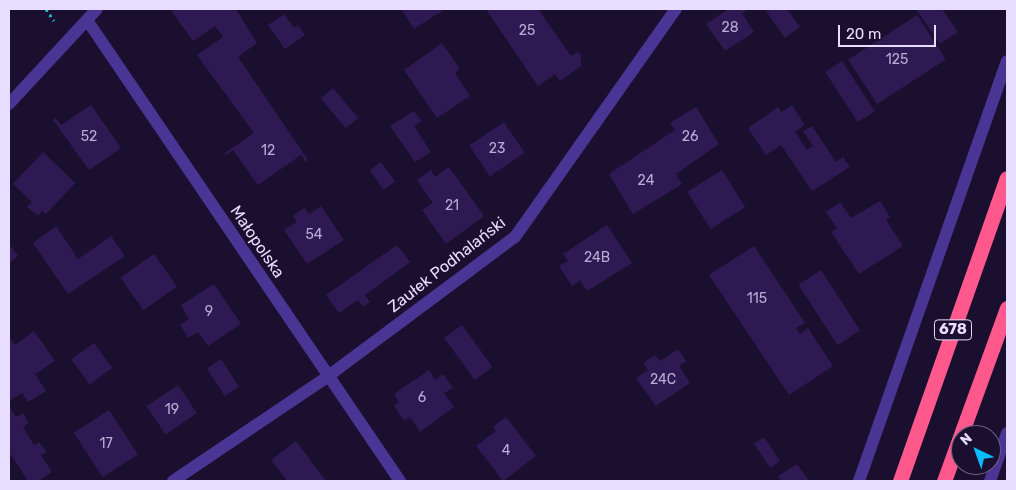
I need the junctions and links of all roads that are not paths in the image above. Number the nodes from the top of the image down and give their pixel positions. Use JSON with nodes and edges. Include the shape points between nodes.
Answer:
{"nodes":[{"id":1,"x":97,"y":9,"type":"edge"},
{"id":2,"x":676,"y":9,"type":"edge"},
{"id":3,"x":88,"y":20,"type":"junction"},
{"id":4,"x":1007,"y":61,"type":"edge"},
{"id":5,"x":9,"y":104,"type":"edge"},
{"id":6,"x":1007,"y":178,"type":"edge"},
{"id":7,"x":1007,"y":308,"type":"edge"},
{"id":8,"x":328,"y":376,"type":"junction"},
{"id":9,"x":1007,"y":433,"type":"edge"},
{"id":10,"x":173,"y":481,"type":"edge"},
{"id":11,"x":400,"y":481,"type":"edge"},
{"id":12,"x":859,"y":481,"type":"edge"},
{"id":13,"x":900,"y":481,"type":"edge"},
{"id":14,"x":944,"y":481,"type":"edge"},
{"id":15,"x":990,"y":481,"type":"edge"}],
"edges":[{"from":1,"to":3,"type":"street"},
{"from":2,"to":8,"type":"street","name":"Zaułek Podhalański","via":[[515,237]]},
{"from":3,"to":5,"type":"street"},
{"from":3,"to":8,"type":"street","name":"Małopolska"},
{"from":4,"to":12,"type":"street"},
{"from":6,"to":13,"type":"highway","number":"678"},
{"from":7,"to":14,"type":"highway","number":"678"},
{"from":8,"to":10,"type":"street","name":"Zaułek Podhalański"},
{"from":8,"to":11,"type":"street","name":"Małopolska"},
{"from":9,"to":15,"type":"street"}]}
